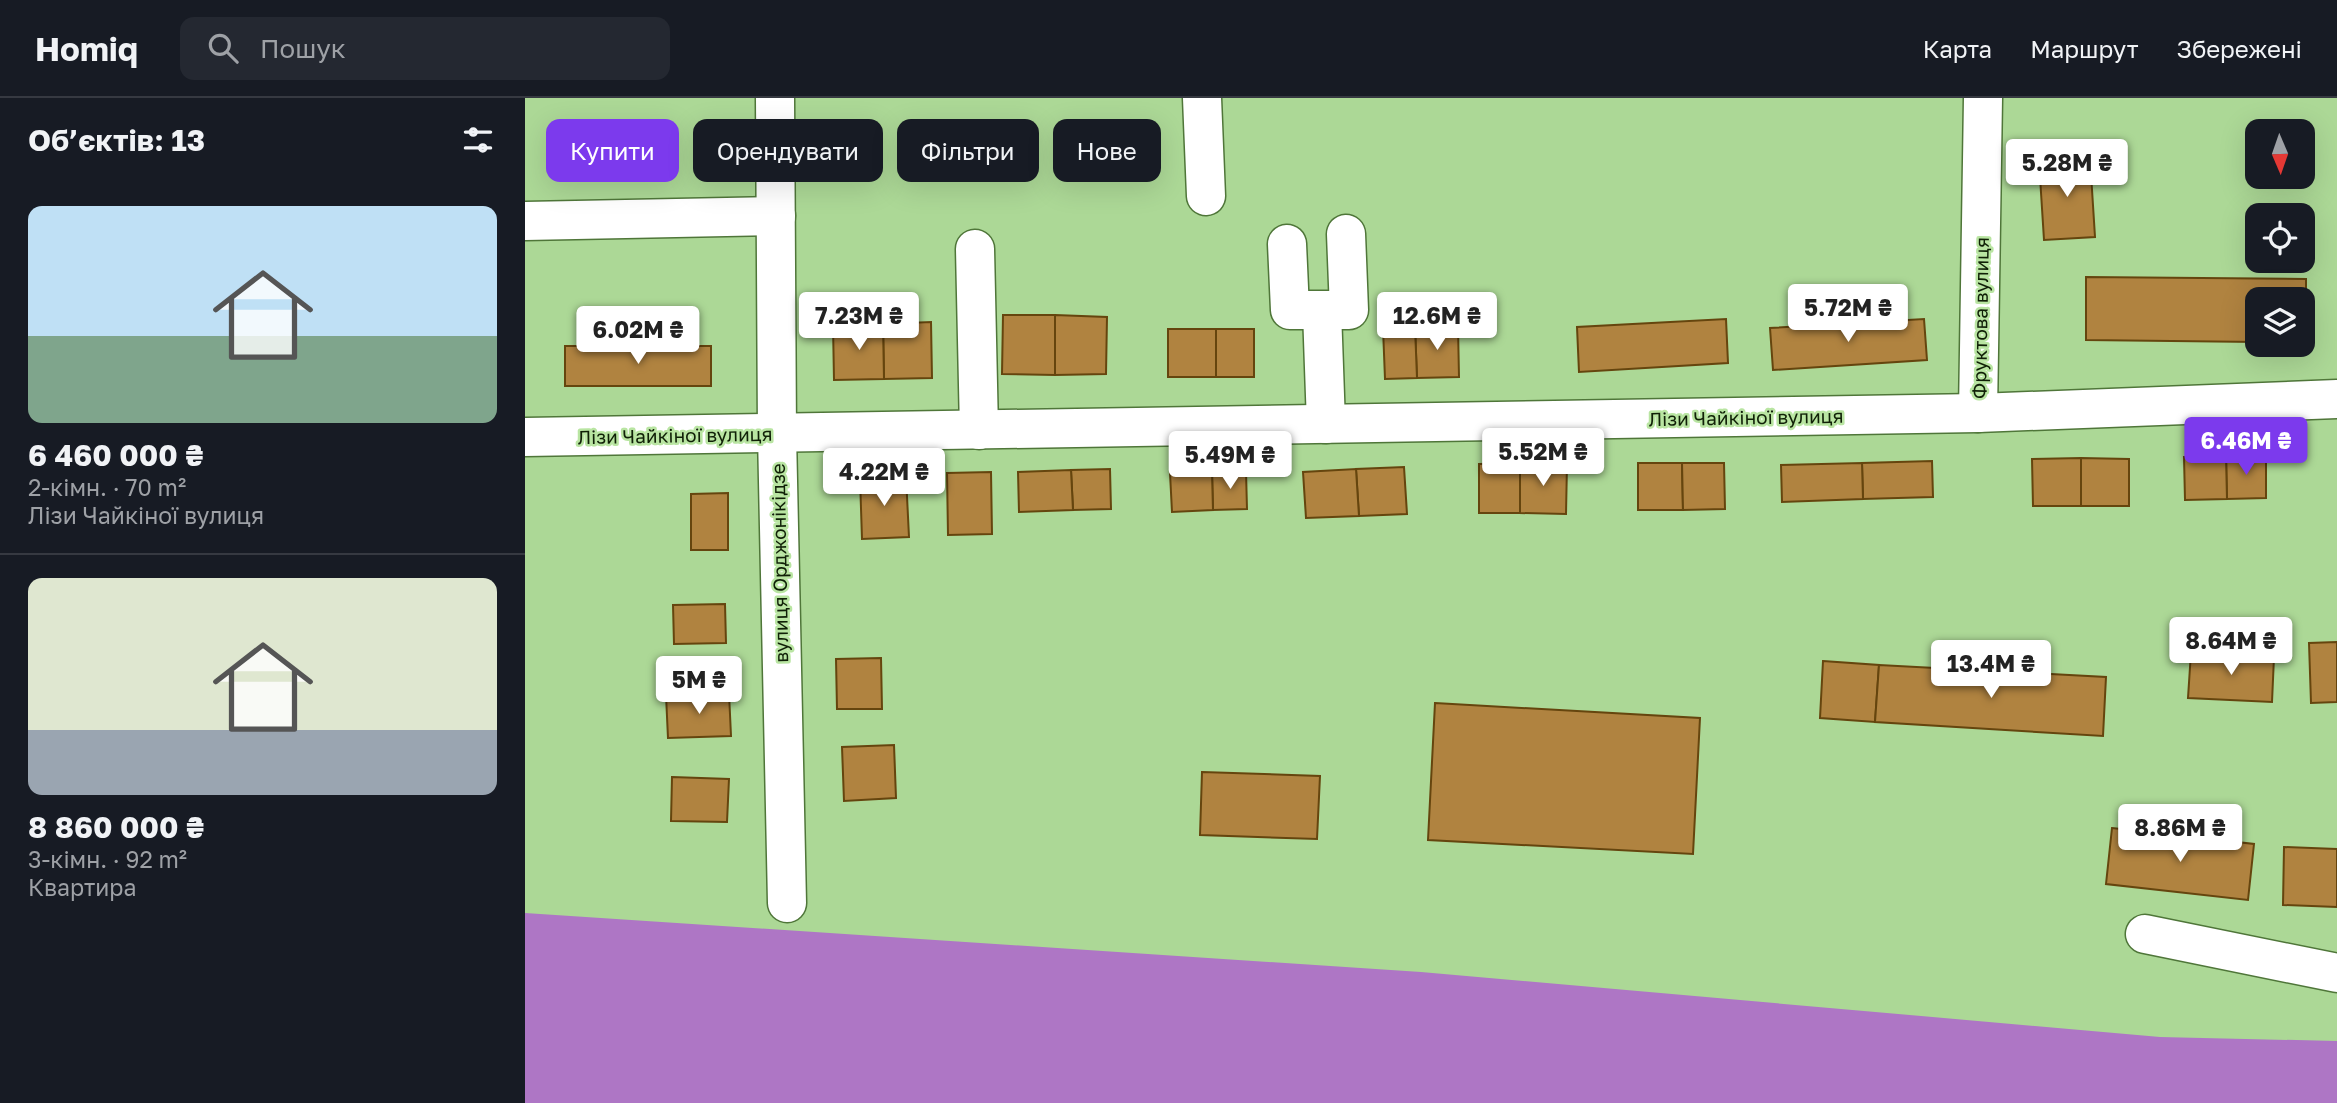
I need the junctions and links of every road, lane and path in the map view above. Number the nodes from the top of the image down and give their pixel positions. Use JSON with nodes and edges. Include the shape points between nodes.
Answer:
{"nodes":[{"id":1,"x":775,"y":98,"type":"edge"},
{"id":2,"x":1202,"y":98,"type":"edge"},
{"id":3,"x":1983,"y":98,"type":"edge"},
{"id":4,"x":1206,"y":196,"type":"dead end"},
{"id":5,"x":776,"y":216,"type":"junction"},
{"id":6,"x":525,"y":221,"type":"edge"},
{"id":7,"x":1346,"y":234,"type":"dead end"},
{"id":8,"x":1287,"y":244,"type":"dead end"},
{"id":9,"x":975,"y":249,"type":"dead end"},
{"id":10,"x":1322,"y":311,"type":"junction"},
{"id":11,"x":2337,"y":399,"type":"edge"},
{"id":12,"x":1978,"y":413,"type":"junction"},
{"id":13,"x":1326,"y":424,"type":"junction"},
{"id":14,"x":979,"y":430,"type":"junction"},
{"id":15,"x":777,"y":434,"type":"junction"},
{"id":16,"x":525,"y":437,"type":"edge"},
{"id":17,"x":786,"y":903,"type":"dead end"},
{"id":18,"x":2145,"y":934,"type":"dead end"},
{"id":19,"x":2337,"y":973,"type":"edge"}],
"edges":[{"from":1,"to":5,"type":"street","name":"вулиця Орджонікідзе"},
{"from":2,"to":4,"type":"street"},
{"from":3,"to":12,"type":"street","name":"Фруктова вулиця"},
{"from":5,"to":6,"type":"street"},
{"from":5,"to":15,"type":"street","name":"вулиця Орджонікідзе"},
{"from":7,"to":10,"type":"street","via":[[1349,310]]},
{"from":8,"to":10,"type":"street","via":[[1290,310]]},
{"from":9,"to":14,"type":"street"},
{"from":10,"to":13,"type":"street"},
{"from":11,"to":12,"type":"street","name":"Лізи Чайкіної вулиця"},
{"from":12,"to":13,"type":"street","name":"Лізи Чайкіної вулиця"},
{"from":13,"to":14,"type":"street","name":"Лізи Чайкіної вулиця"},
{"from":14,"to":15,"type":"street","name":"Лізи Чайкіної вулиця"},
{"from":15,"to":16,"type":"street","name":"Лізи Чайкіної вулиця"},
{"from":15,"to":17,"type":"street","name":"вулиця Орджонікідзе"},
{"from":18,"to":19,"type":"street"}]}
